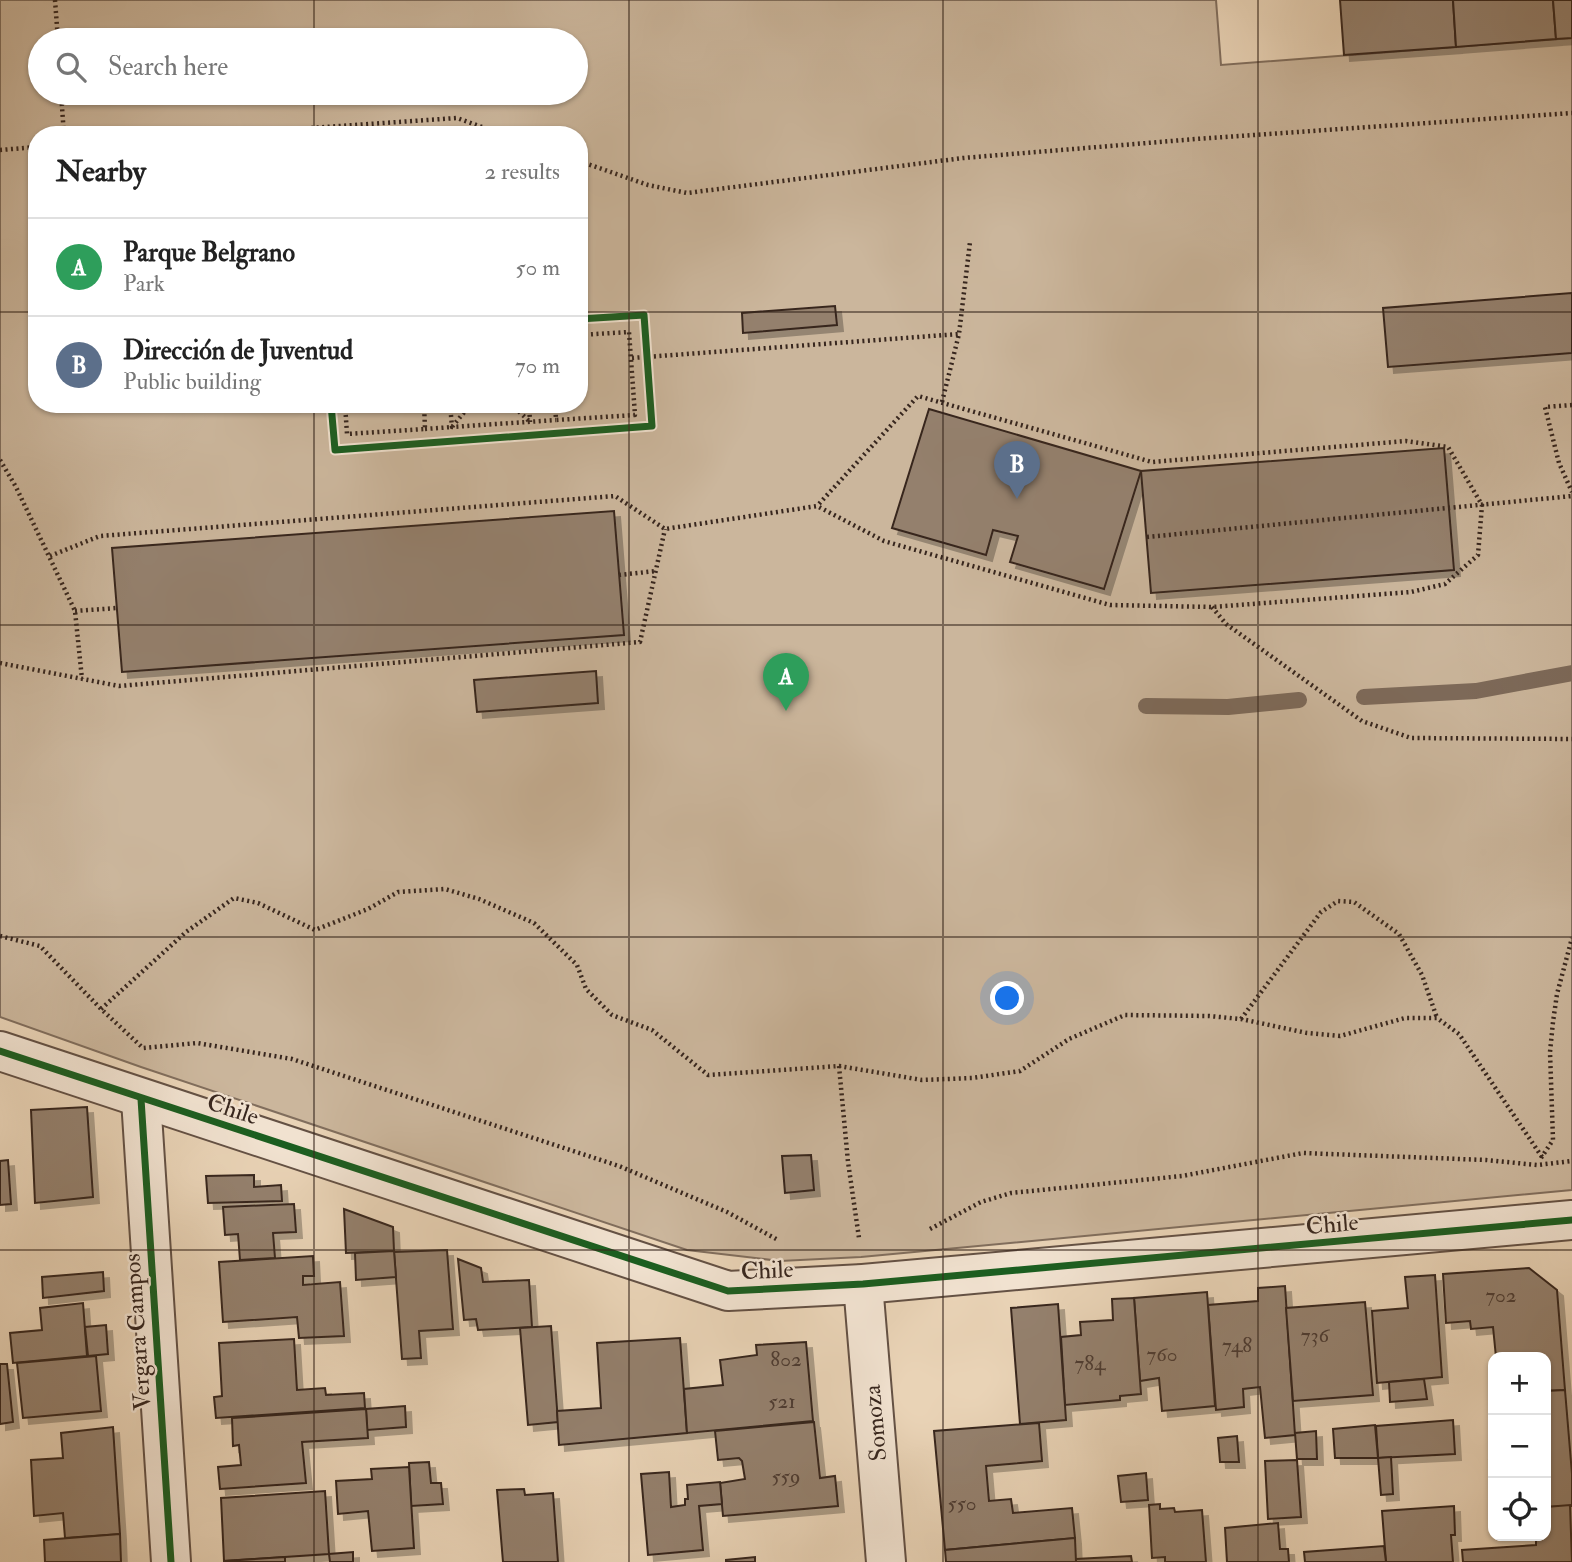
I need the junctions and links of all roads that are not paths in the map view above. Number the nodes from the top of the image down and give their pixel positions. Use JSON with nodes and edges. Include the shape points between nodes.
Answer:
{"nodes":[{"id":1,"x":0,"y":1051,"type":"edge"},
{"id":2,"x":141,"y":1099,"type":"junction"},
{"id":3,"x":1572,"y":1220,"type":"edge"},
{"id":4,"x":863,"y":1284,"type":"junction"},
{"id":5,"x":171,"y":1562,"type":"edge"},
{"id":6,"x":886,"y":1562,"type":"edge"}],
"edges":[{"from":1,"to":2,"type":"street","name":"Chile"},
{"from":2,"to":4,"type":"street","name":"Chile","via":[[728,1291]]},
{"from":2,"to":5,"type":"street","name":"Vergara Campos"},
{"from":3,"to":4,"type":"street","name":"Chile"},
{"from":4,"to":6,"type":"street","name":"Somoza"}]}
